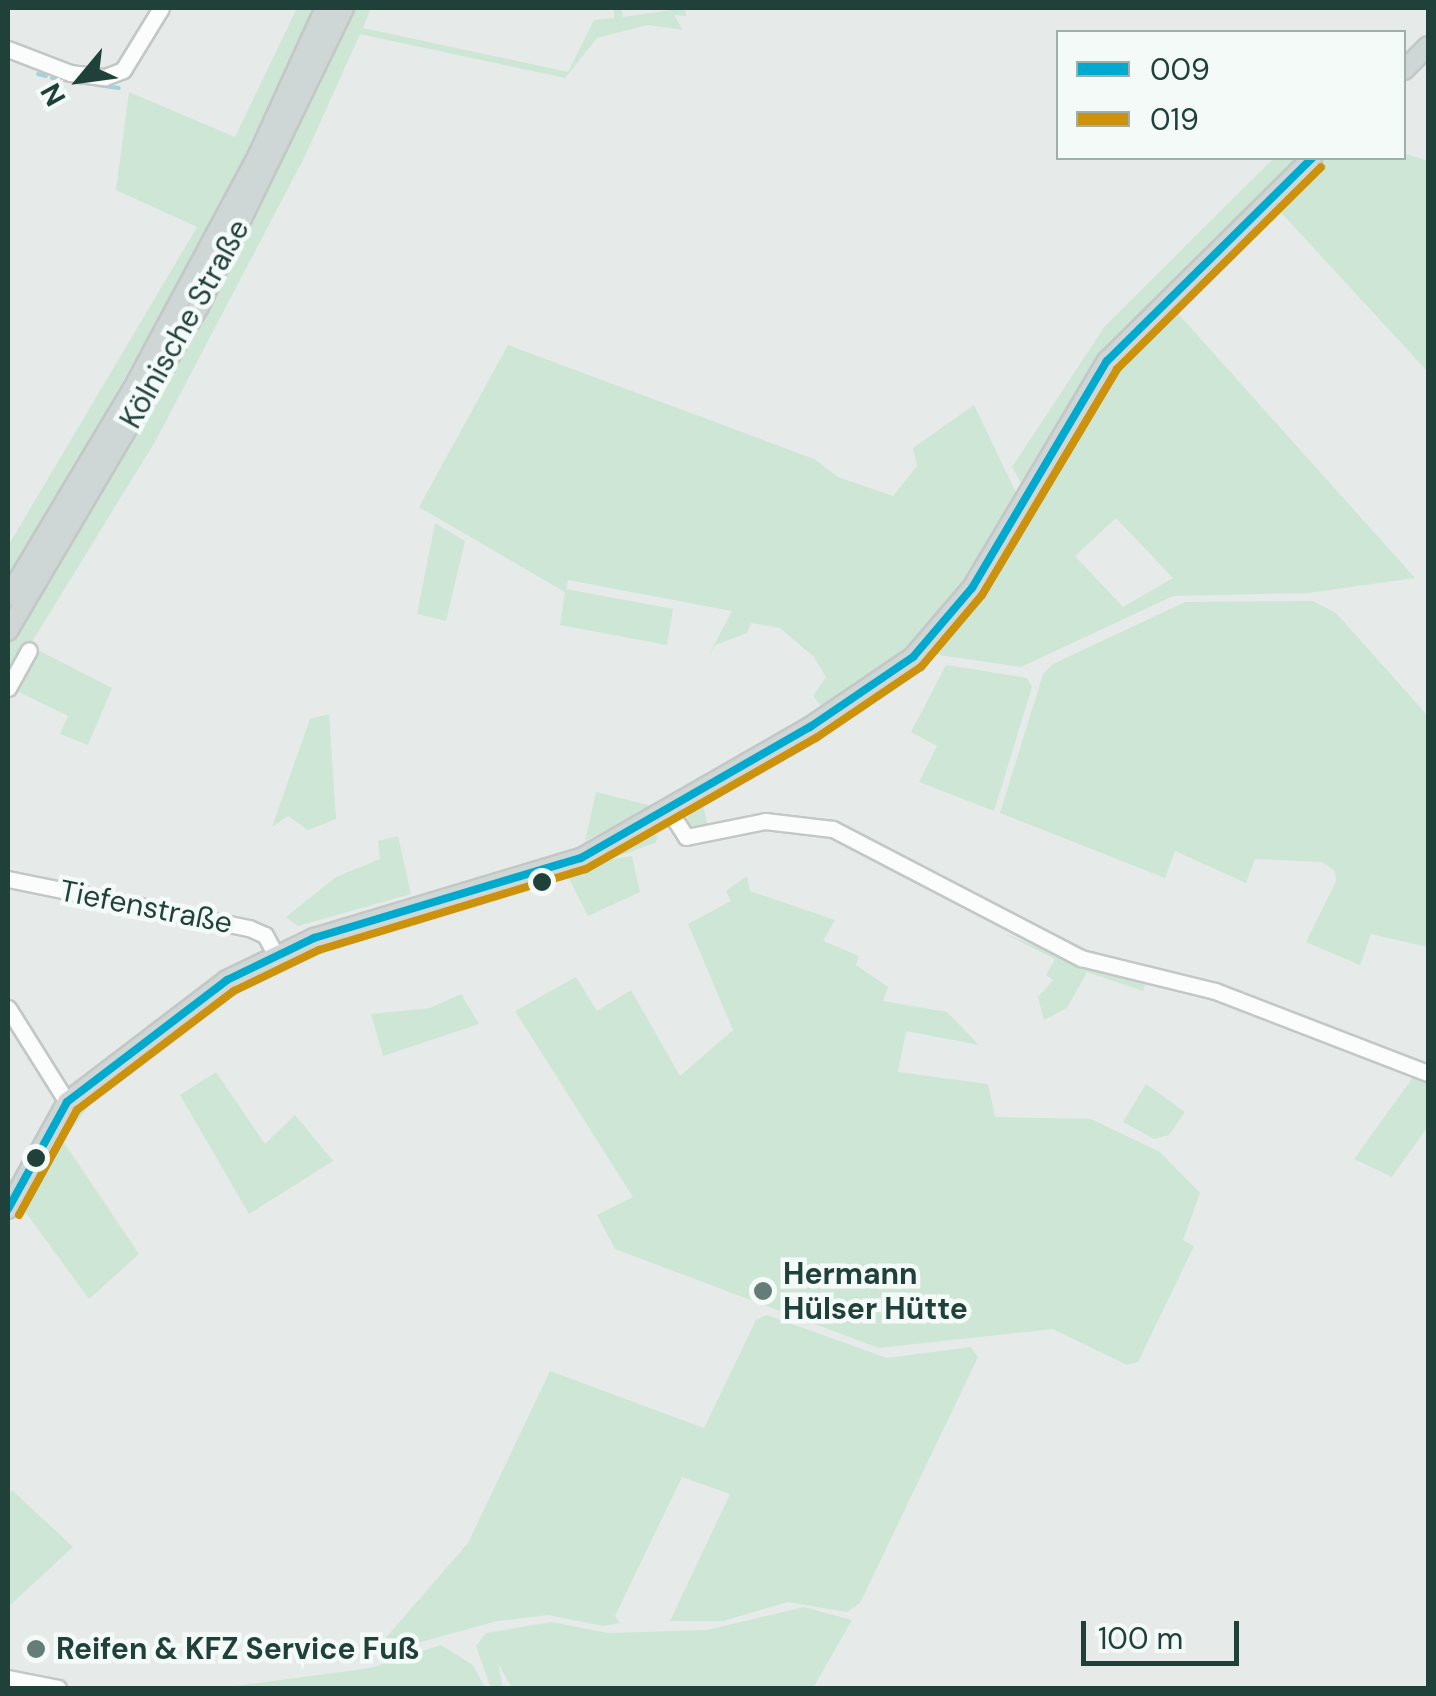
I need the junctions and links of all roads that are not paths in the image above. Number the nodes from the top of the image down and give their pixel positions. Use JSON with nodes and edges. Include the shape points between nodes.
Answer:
{"nodes":[{"id":1,"x":161,"y":8,"type":"edge"},
{"id":2,"x":326,"y":8,"type":"edge"},
{"id":3,"x":344,"y":8,"type":"edge"},
{"id":4,"x":1428,"y":46,"type":"edge"},
{"id":5,"x":8,"y":49,"type":"edge"},
{"id":6,"x":1406,"y":68,"type":"edge"},
{"id":7,"x":1310,"y":160,"type":"edge"},
{"id":8,"x":8,"y":597,"type":"edge"},
{"id":9,"x":8,"y":631,"type":"edge"},
{"id":10,"x":30,"y":650,"type":"dead end"},
{"id":11,"x":8,"y":688,"type":"edge"},
{"id":12,"x":668,"y":809,"type":"junction"},
{"id":13,"x":8,"y":879,"type":"edge"},
{"id":14,"x":274,"y":952,"type":"junction"},
{"id":15,"x":8,"y":1008,"type":"edge"},
{"id":16,"x":1428,"y":1073,"type":"edge"},
{"id":17,"x":67,"y":1102,"type":"junction"},
{"id":18,"x":8,"y":1209,"type":"edge"},
{"id":19,"x":8,"y":1678,"type":"edge"},
{"id":20,"x":58,"y":1688,"type":"edge"}],
"edges":[{"from":1,"to":5,"type":"street","via":[[123,70],[105,77],[70,74]]},
{"from":2,"to":8,"type":"main road","name":"Kölnische Straße","via":[[258,155],[132,390]]},
{"from":3,"to":9,"type":"main road","name":"Kölnische Straße","via":[[199,307]]},
{"from":4,"to":6,"type":"main road"},
{"from":7,"to":12,"type":"main road","via":[[1107,361],[972,588],[913,656]]},
{"from":10,"to":11,"type":"street"},
{"from":12,"to":14,"type":"main road","via":[[555,868]]},
{"from":12,"to":16,"type":"street","via":[[686,838],[765,821],[833,828],[1081,958],[1214,990]]},
{"from":13,"to":14,"type":"street","name":"Tiefenstraße","via":[[249,928],[265,935]]},
{"from":14,"to":17,"type":"main road","via":[[124,1052]]},
{"from":15,"to":17,"type":"street"},
{"from":17,"to":18,"type":"main road"},
{"from":19,"to":20,"type":"street"}]}
